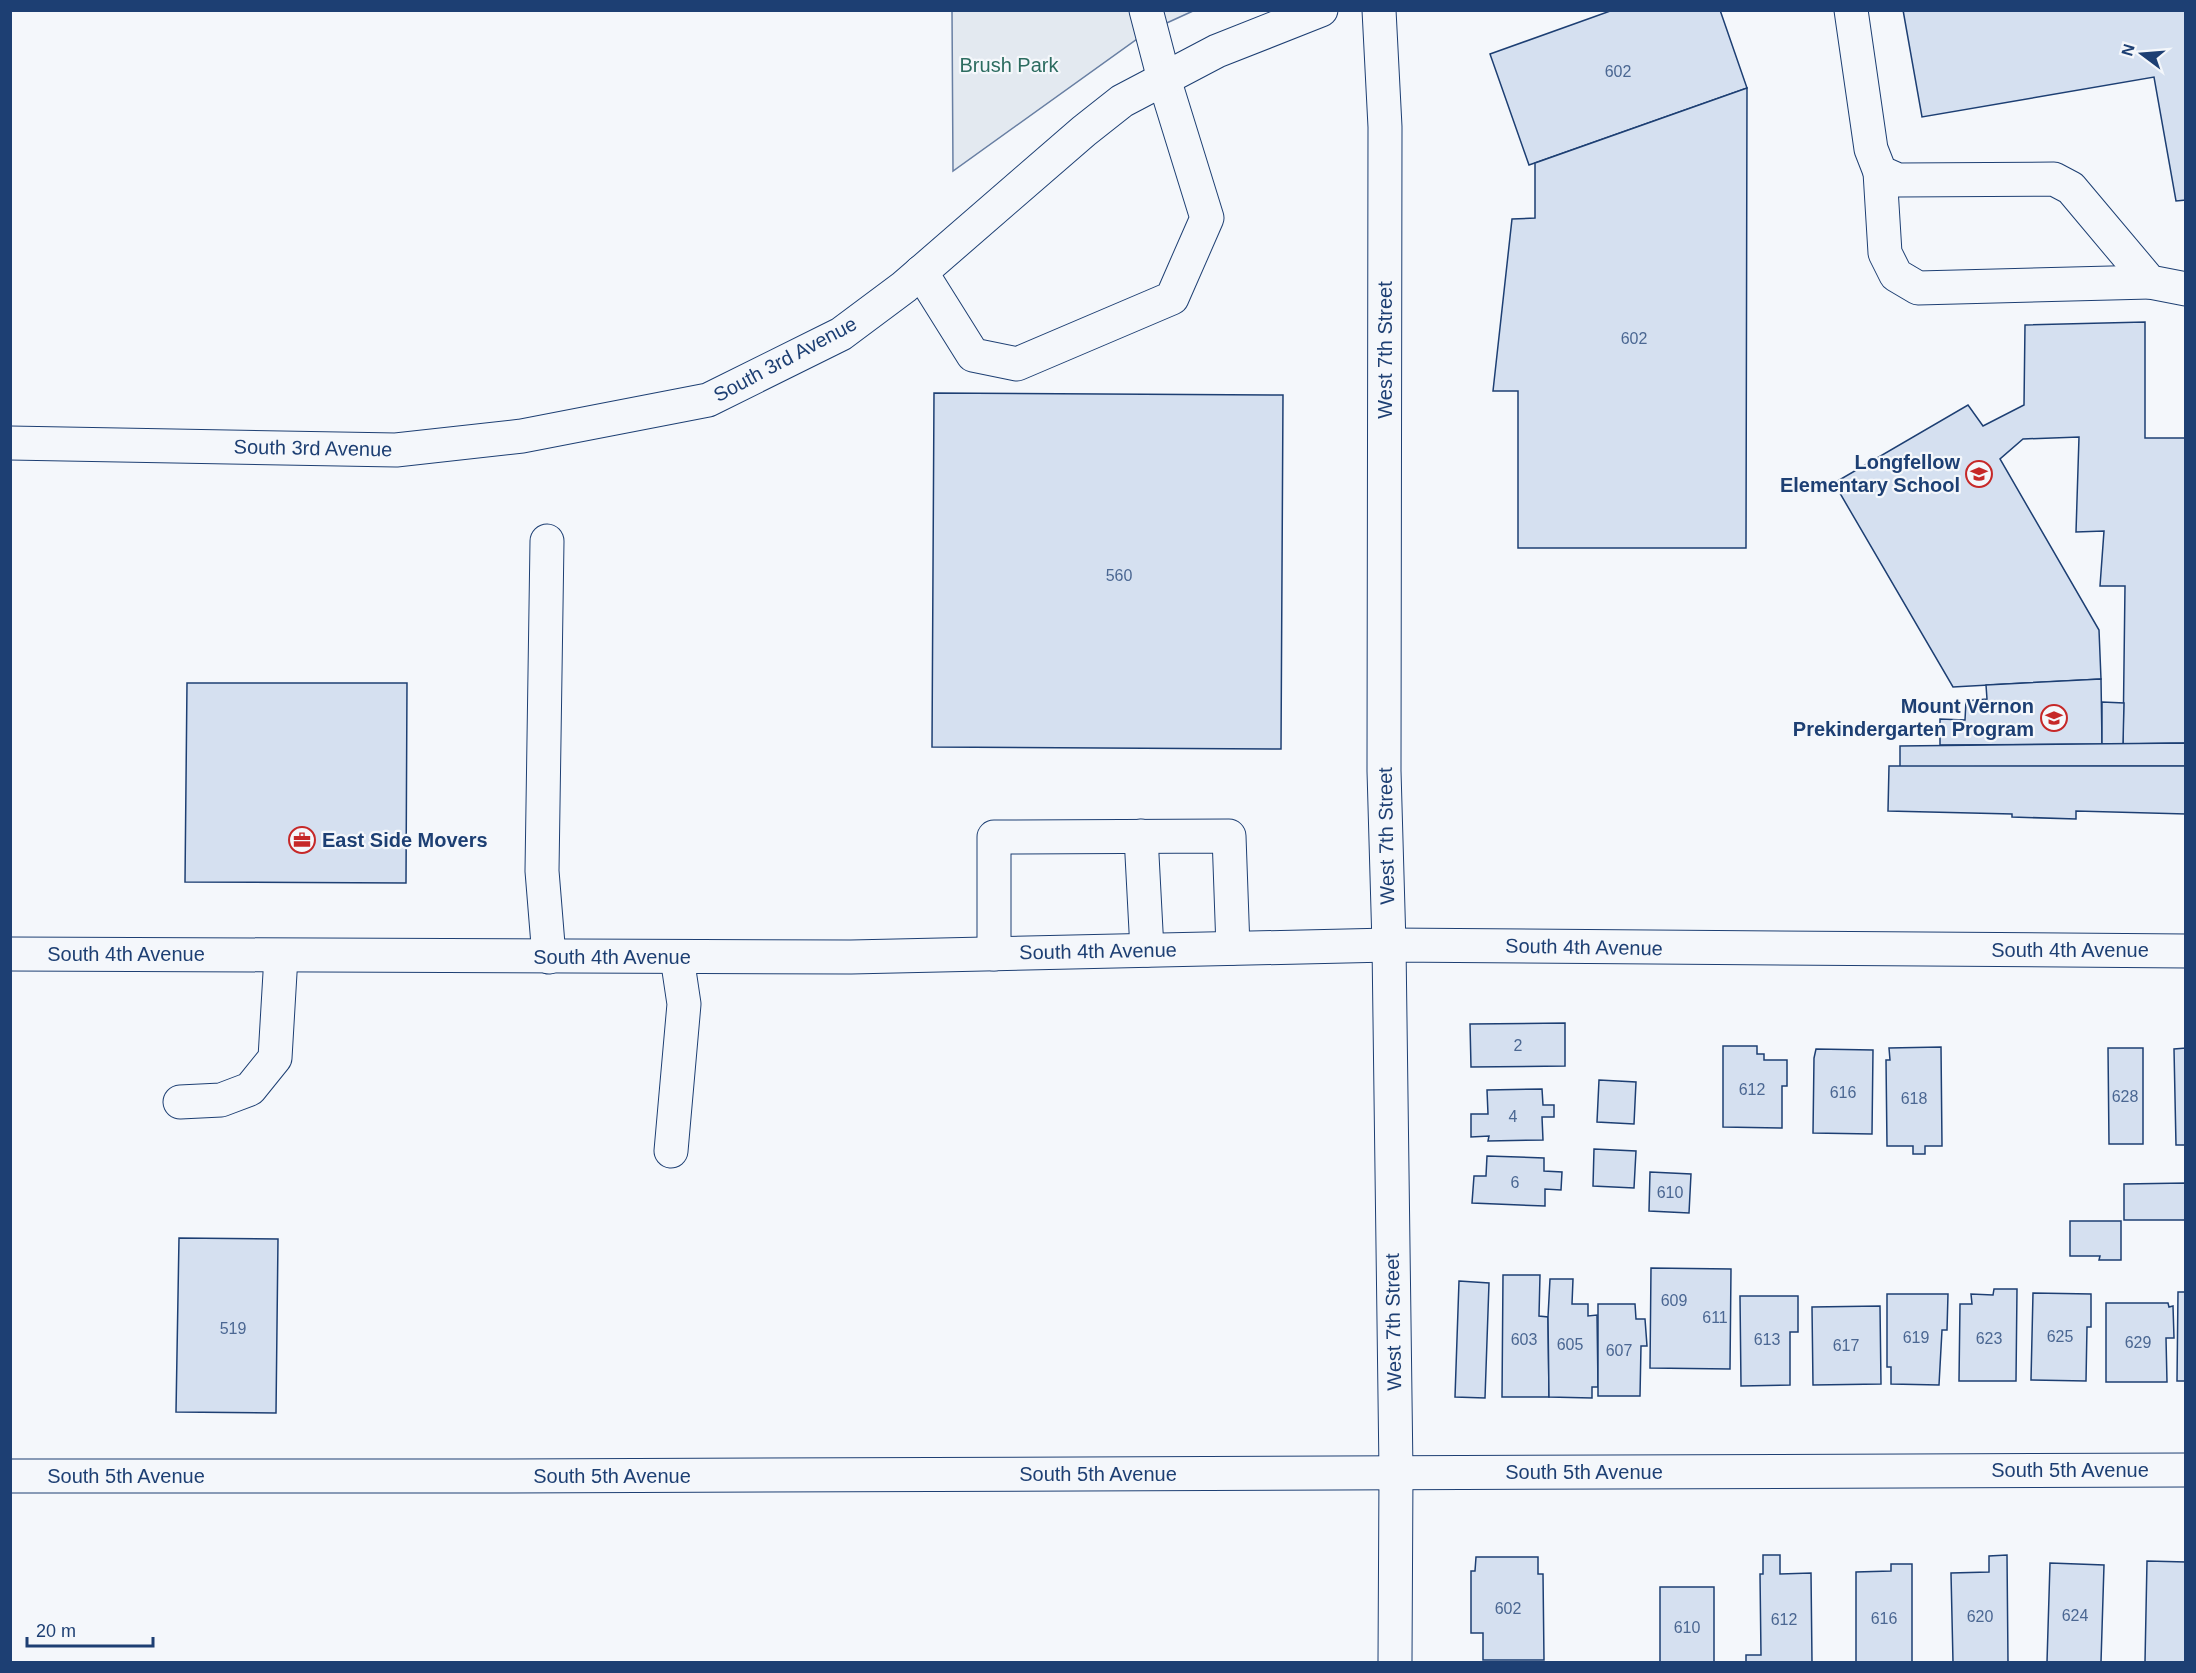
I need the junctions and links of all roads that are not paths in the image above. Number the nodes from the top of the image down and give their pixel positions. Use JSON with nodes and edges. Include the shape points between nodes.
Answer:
{"nodes":[{"id":1,"x":1146,"y":10,"type":"edge"},
{"id":2,"x":1321,"y":10,"type":"edge"},
{"id":3,"x":1379,"y":10,"type":"edge"},
{"id":4,"x":1851,"y":10,"type":"edge"},
{"id":5,"x":1164,"y":79,"type":"junction"},
{"id":6,"x":1880,"y":172,"type":"junction"},
{"id":7,"x":921,"y":272,"type":"junction"},
{"id":8,"x":2150,"y":282,"type":"junction"},
{"id":9,"x":2186,"y":289,"type":"edge"},
{"id":10,"x":10,"y":443,"type":"edge"},
{"id":11,"x":547,"y":542,"type":"dead end"},
{"id":12,"x":1141,"y":836,"type":"junction"},
{"id":13,"x":1389,"y":945,"type":"junction"},
{"id":14,"x":1233,"y":948,"type":"junction"},
{"id":15,"x":1147,"y":950,"type":"junction"},
{"id":16,"x":2186,"y":951,"type":"edge"},
{"id":17,"x":10,"y":954,"type":"edge"},
{"id":18,"x":994,"y":954,"type":"junction"},
{"id":19,"x":281,"y":956,"type":"junction"},
{"id":20,"x":549,"y":957,"type":"junction"},
{"id":21,"x":677,"y":957,"type":"junction"},
{"id":22,"x":180,"y":1102,"type":"dead end"},
{"id":23,"x":671,"y":1151,"type":"dead end"},
{"id":24,"x":2186,"y":1470,"type":"edge"},
{"id":25,"x":1396,"y":1472,"type":"junction"},
{"id":26,"x":10,"y":1476,"type":"edge"},
{"id":27,"x":1395,"y":1662,"type":"edge"}],
"edges":[{"from":1,"to":5,"type":"street"},
{"from":2,"to":5,"type":"street","name":"South 3rd Avenue","via":[[1217,51]]},
{"from":3,"to":13,"type":"street","name":"West 7th Street","via":[[1385,139],[1384,771]]},
{"from":4,"to":6,"type":"street","via":[[1871,149]]},
{"from":5,"to":7,"type":"street","name":"South 3rd Avenue","via":[[1103,116]]},
{"from":5,"to":7,"type":"street","via":[[1207,218],[1172,298],[1017,364],[973,355]]},
{"from":6,"to":8,"type":"street","via":[[1898,180],[2054,178],[2071,188]]},
{"from":6,"to":8,"type":"street","via":[[1885,253],[1896,275],[1918,288]]},
{"from":7,"to":10,"type":"street","name":"South 3rd Avenue","via":[[841,334],[708,400],[522,436],[396,450]]},
{"from":8,"to":9,"type":"street"},
{"from":11,"to":20,"type":"street","via":[[542,871]]},
{"from":12,"to":14,"type":"street","via":[[1229,836]]},
{"from":12,"to":15,"type":"street"},
{"from":12,"to":18,"type":"street","via":[[994,837]]},
{"from":13,"to":14,"type":"street","name":"South 4th Avenue"},
{"from":13,"to":16,"type":"street","name":"South 4th Avenue"},
{"from":13,"to":25,"type":"street","name":"West 7th Street"},
{"from":14,"to":15,"type":"street","name":"South 4th Avenue"},
{"from":15,"to":18,"type":"street","name":"South 4th Avenue"},
{"from":17,"to":19,"type":"street","name":"South 4th Avenue"},
{"from":18,"to":21,"type":"street","name":"South 4th Avenue"},
{"from":19,"to":20,"type":"street","name":"South 4th Avenue"},
{"from":19,"to":22,"type":"street","via":[[275,1058],[250,1089],[221,1100]]},
{"from":20,"to":21,"type":"street","name":"South 4th Avenue"},
{"from":21,"to":23,"type":"street","via":[[684,1004]]},
{"from":24,"to":25,"type":"street","name":"South 5th Avenue"},
{"from":25,"to":26,"type":"street","name":"South 5th Avenue"},
{"from":25,"to":27,"type":"street","name":"West 7th Street"}]}
